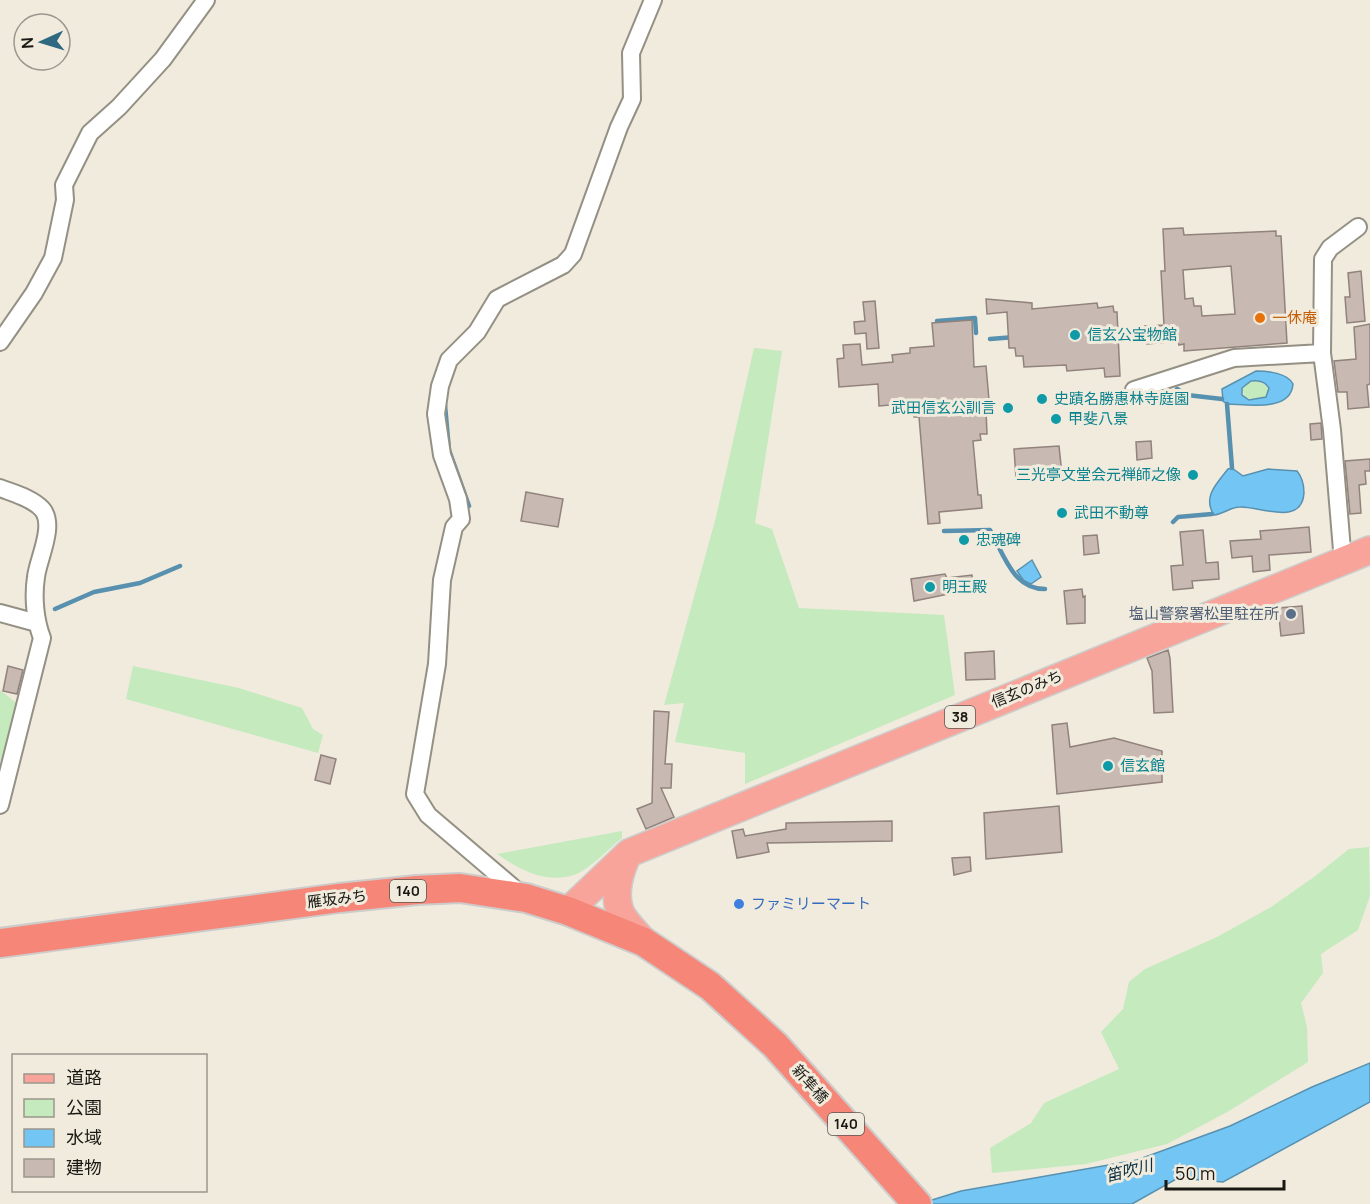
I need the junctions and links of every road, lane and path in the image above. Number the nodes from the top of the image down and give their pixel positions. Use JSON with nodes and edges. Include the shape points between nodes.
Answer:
{"nodes":[{"id":1,"x":206,"y":0,"type":"edge"},
{"id":2,"x":653,"y":0,"type":"edge"},
{"id":3,"x":1358,"y":228,"type":"dead end"},
{"id":4,"x":0,"y":342,"type":"edge"},
{"id":5,"x":1322,"y":353,"type":"junction"},
{"id":6,"x":1134,"y":390,"type":"dead end"},
{"id":7,"x":0,"y":488,"type":"edge"},
{"id":8,"x":1370,"y":550,"type":"edge"},
{"id":9,"x":1343,"y":561,"type":"junction"},
{"id":10,"x":0,"y":613,"type":"edge"},
{"id":11,"x":37,"y":623,"type":"junction"},
{"id":12,"x":0,"y":805,"type":"edge"},
{"id":13,"x":629,"y":853,"type":"junction"},
{"id":14,"x":526,"y":898,"type":"junction"},
{"id":15,"x":568,"y":911,"type":"junction"},
{"id":16,"x":644,"y":942,"type":"junction"},
{"id":17,"x":0,"y":943,"type":"edge"},
{"id":18,"x":775,"y":1045,"type":"joint"},
{"id":19,"x":917,"y":1204,"type":"edge"}],
"edges":[{"from":1,"to":4,"type":"street","via":[[163,58],[90,133],[64,185],[65,200],[54,258]]},
{"from":2,"to":14,"type":"street","via":[[631,53],[632,99],[573,254],[563,265],[497,299],[477,332],[449,360],[436,414],[442,455],[461,519],[454,527],[442,580],[437,664],[415,794],[428,815]]},
{"from":3,"to":5,"type":"street","via":[[1330,248],[1323,259]]},
{"from":5,"to":6,"type":"street","via":[[1234,358]]},
{"from":5,"to":9,"type":"street"},
{"from":7,"to":11,"type":"street","via":[[36,503],[48,523],[35,578]]},
{"from":8,"to":9,"type":"main road","name":"信玄のみち","number":"38"},
{"from":9,"to":13,"type":"main road","name":"信玄のみち","number":"38"},
{"from":10,"to":11,"type":"street"},
{"from":11,"to":12,"type":"street","via":[[42,638]]},
{"from":13,"to":15,"type":"main road","name":"信玄のみち","number":"38"},
{"from":13,"to":16,"type":"main road","via":[[621,868],[620,911]]},
{"from":14,"to":15,"type":"highway","name":"雁坂みち","number":"140"},
{"from":14,"to":17,"type":"highway","name":"雁坂みち","number":"140","via":[[460,888],[417,890]]},
{"from":15,"to":16,"type":"highway","name":"雁坂みち","number":"140"},
{"from":16,"to":18,"type":"highway","name":"雁坂みち","number":"140","via":[[710,986]]},
{"from":18,"to":19,"type":"highway","name":"新隼橋","number":"140"}]}
